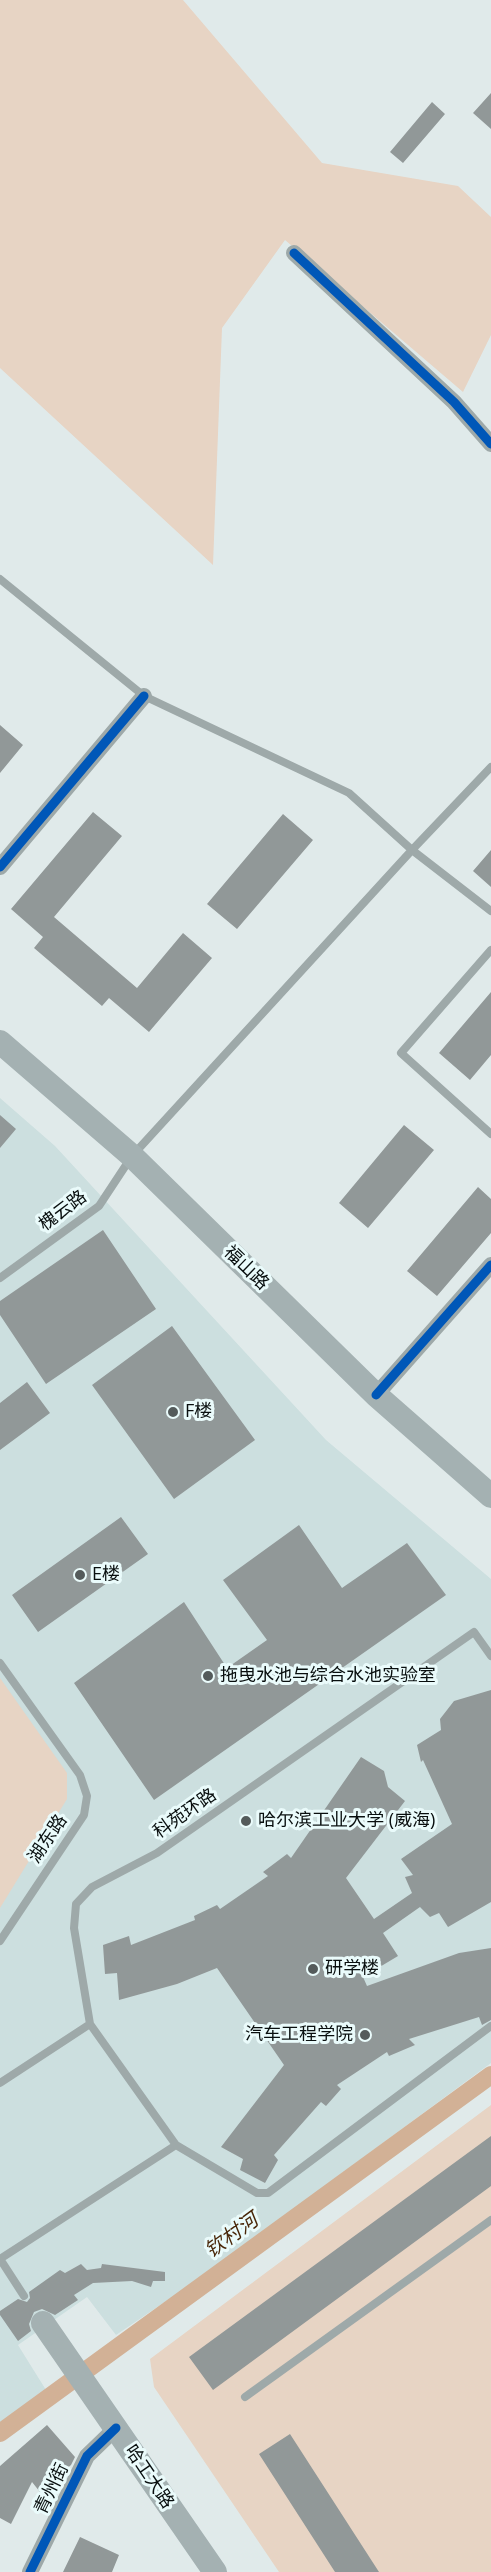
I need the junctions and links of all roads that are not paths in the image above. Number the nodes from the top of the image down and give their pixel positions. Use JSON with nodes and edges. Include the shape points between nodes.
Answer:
{"nodes":[{"id":1,"x":294,"y":253,"type":"dead end"},
{"id":2,"x":491,"y":444,"type":"edge"},
{"id":3,"x":0,"y":579,"type":"edge"},
{"id":4,"x":144,"y":696,"type":"junction"},
{"id":5,"x":491,"y":767,"type":"edge"},
{"id":6,"x":412,"y":850,"type":"junction"},
{"id":7,"x":0,"y":867,"type":"edge"},
{"id":8,"x":491,"y":911,"type":"edge"},
{"id":9,"x":491,"y":950,"type":"edge"},
{"id":10,"x":0,"y":1042,"type":"edge"},
{"id":11,"x":491,"y":1134,"type":"edge"},
{"id":12,"x":132,"y":1156,"type":"junction"},
{"id":13,"x":491,"y":1264,"type":"edge"},
{"id":14,"x":0,"y":1278,"type":"edge"},
{"id":15,"x":376,"y":1395,"type":"junction"},
{"id":16,"x":491,"y":1496,"type":"edge"},
{"id":17,"x":491,"y":1656,"type":"edge"},
{"id":18,"x":0,"y":1663,"type":"edge"},
{"id":19,"x":0,"y":1941,"type":"edge"},
{"id":20,"x":90,"y":2024,"type":"junction"},
{"id":21,"x":491,"y":2026,"type":"edge"},
{"id":22,"x":0,"y":2083,"type":"edge"},
{"id":23,"x":176,"y":2145,"type":"junction"},
{"id":24,"x":491,"y":2220,"type":"edge"},
{"id":25,"x":1,"y":2261,"type":"edge"},
{"id":26,"x":24,"y":2296,"type":"dead end"},
{"id":27,"x":43,"y":2323,"type":"dead end"},
{"id":28,"x":245,"y":2397,"type":"dead end"},
{"id":29,"x":116,"y":2428,"type":"junction"},
{"id":30,"x":30,"y":2572,"type":"edge"},
{"id":31,"x":214,"y":2572,"type":"edge"}],
"edges":[{"from":1,"to":2,"type":"street","via":[[454,402]]},
{"from":3,"to":4,"type":"lane"},
{"from":4,"to":6,"type":"lane","via":[[349,792]]},
{"from":4,"to":7,"type":"street"},
{"from":5,"to":6,"type":"lane","name":"槐云路"},
{"from":6,"to":8,"type":"lane"},
{"from":6,"to":12,"type":"lane","name":"槐云路"},
{"from":9,"to":11,"type":"lane","via":[[400,1053]]},
{"from":10,"to":12,"type":"main road","name":"福山路"},
{"from":12,"to":14,"type":"lane","name":"槐云路","via":[[99,1206]]},
{"from":12,"to":15,"type":"main road","name":"福山路"},
{"from":13,"to":15,"type":"street"},
{"from":15,"to":16,"type":"main road","name":"福山路"},
{"from":17,"to":20,"type":"lane","name":"科苑环路","via":[[474,1632],[157,1853],[92,1887],[76,1904],[74,1928]]},
{"from":18,"to":19,"type":"lane","name":"湖东路","via":[[80,1774],[87,1796],[84,1815]]},
{"from":20,"to":22,"type":"lane"},
{"from":20,"to":23,"type":"lane"},
{"from":21,"to":23,"type":"lane","via":[[268,2193],[257,2193]]},
{"from":23,"to":25,"type":"lane"},
{"from":24,"to":28,"type":"lane"},
{"from":25,"to":26,"type":"lane"},
{"from":27,"to":29,"type":"main road","name":"哈工大路"},
{"from":29,"to":30,"type":"street","name":"青州街","via":[[87,2456]]},
{"from":29,"to":31,"type":"main road","name":"哈工大路"}]}
